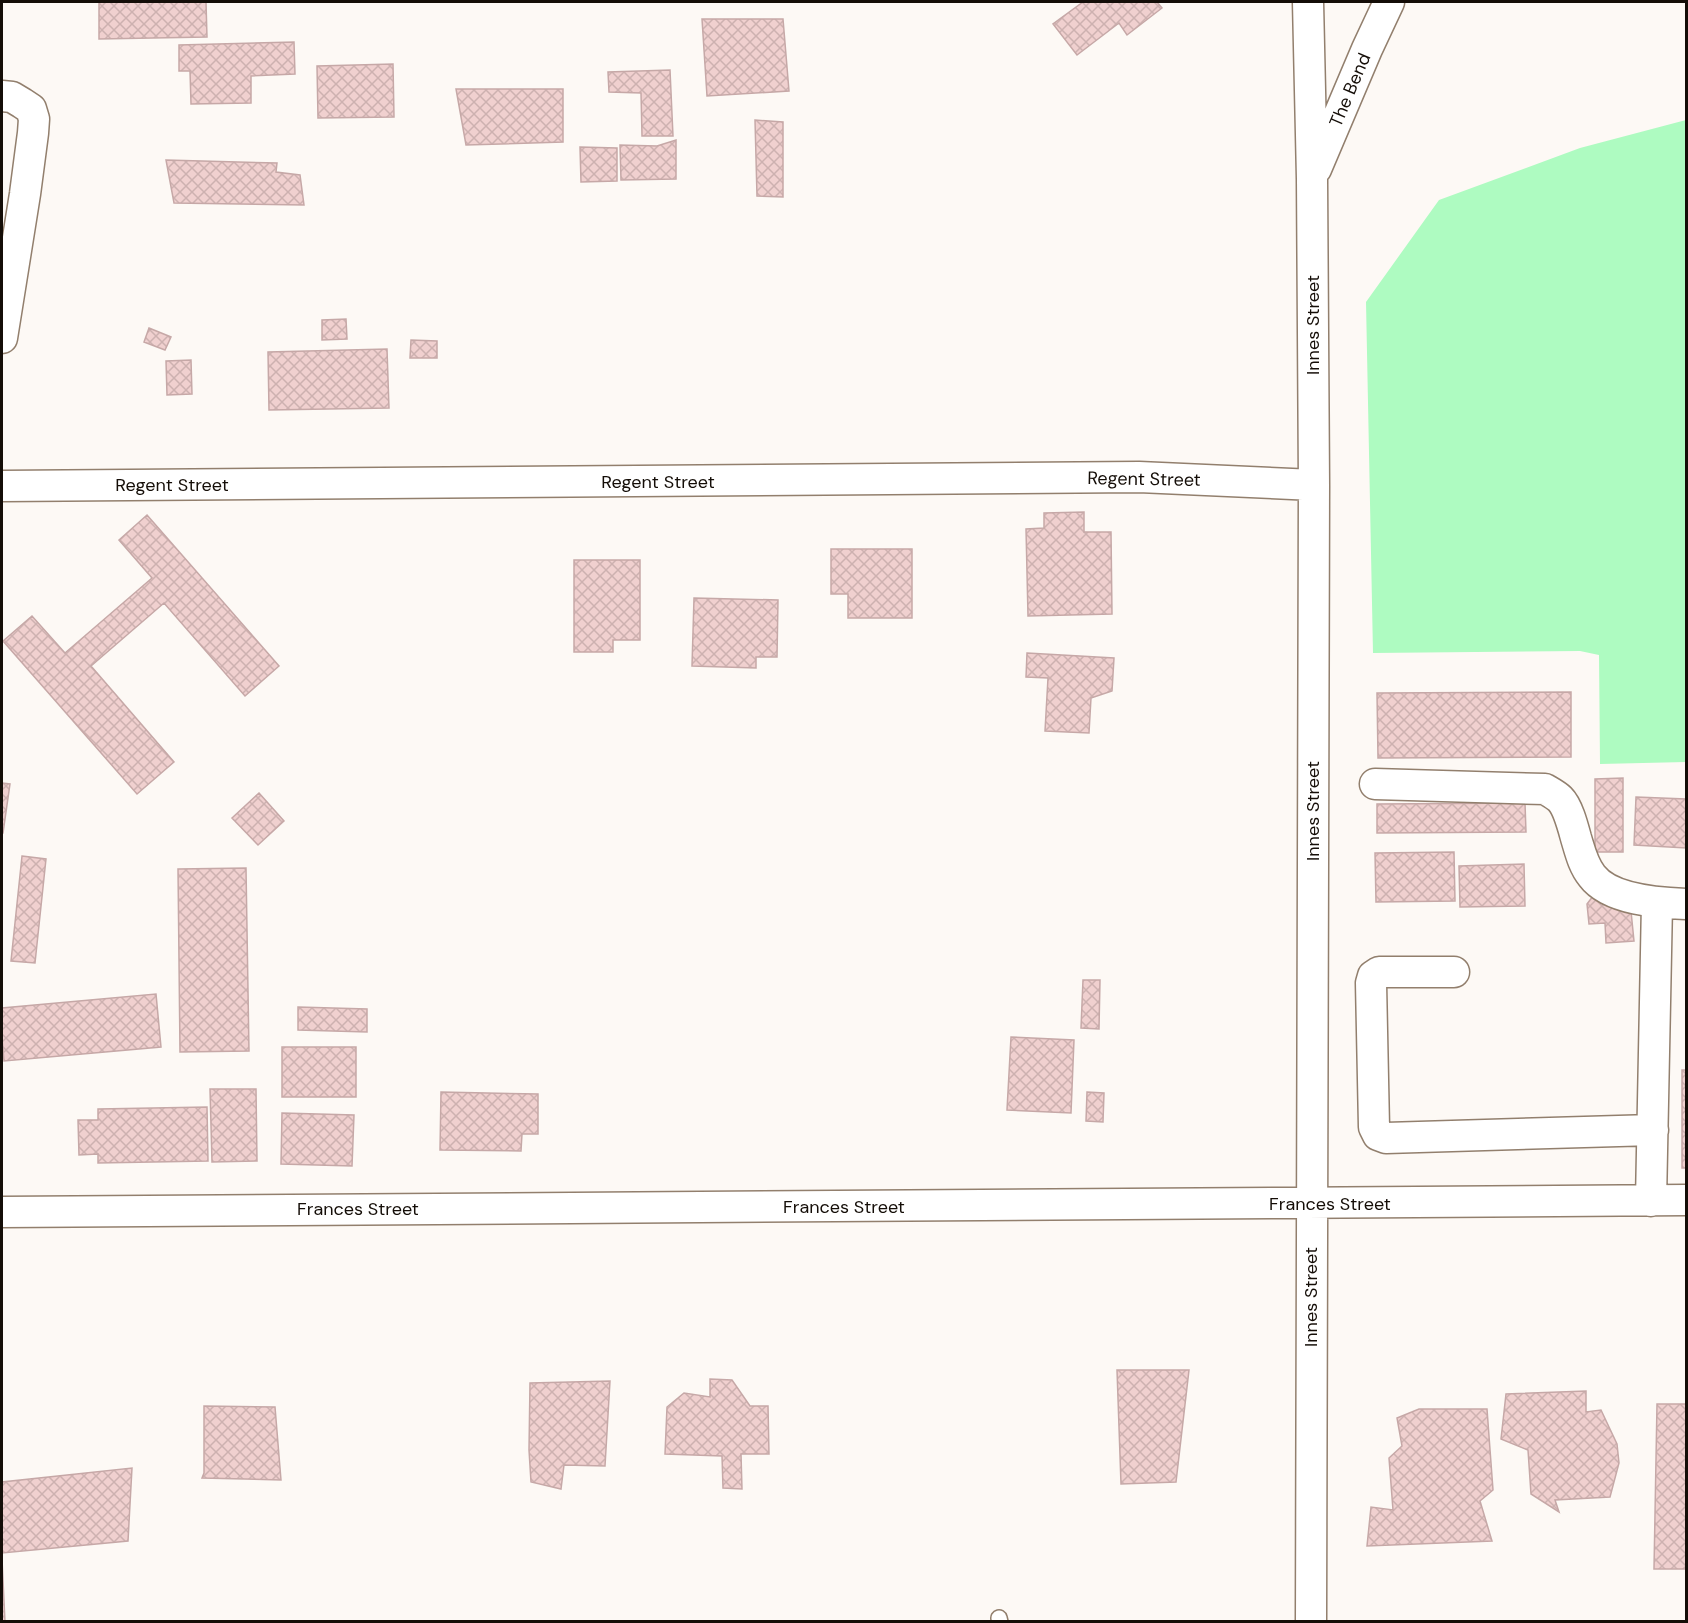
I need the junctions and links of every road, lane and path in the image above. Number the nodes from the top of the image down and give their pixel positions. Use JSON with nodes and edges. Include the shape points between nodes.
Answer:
{"nodes":[{"id":1,"x":1308,"y":2,"type":"edge"},
{"id":2,"x":1389,"y":2,"type":"edge"},
{"id":3,"x":2,"y":96,"type":"edge"},
{"id":4,"x":1312,"y":178,"type":"junction"},
{"id":5,"x":2,"y":338,"type":"edge"},
{"id":6,"x":1314,"y":485,"type":"junction"},
{"id":7,"x":2,"y":486,"type":"edge"},
{"id":8,"x":1375,"y":784,"type":"dead end"},
{"id":9,"x":1657,"y":903,"type":"junction"},
{"id":10,"x":1686,"y":904,"type":"edge"},
{"id":11,"x":1454,"y":972,"type":"dead end"},
{"id":12,"x":1653,"y":1130,"type":"junction"},
{"id":13,"x":1686,"y":1200,"type":"edge"},
{"id":14,"x":1652,"y":1201,"type":"junction"},
{"id":15,"x":1311,"y":1204,"type":"junction"},
{"id":16,"x":2,"y":1212,"type":"edge"},
{"id":17,"x":1311,"y":1622,"type":"edge"}],
"edges":[{"from":1,"to":4,"type":"street","name":"Innes Street"},
{"from":2,"to":4,"type":"street","name":"The Bend"},
{"from":3,"to":5,"type":"street","via":[[12,97],[31,109],[34,119]]},
{"from":4,"to":6,"type":"street","name":"Innes Street"},
{"from":6,"to":7,"type":"street","name":"Regent Street","via":[[1139,477]]},
{"from":6,"to":15,"type":"street","name":"Innes Street"},
{"from":8,"to":9,"type":"street","via":[[1545,789],[1561,800],[1583,861],[1593,877],[1611,890]]},
{"from":9,"to":10,"type":"street"},
{"from":9,"to":12,"type":"street"},
{"from":11,"to":12,"type":"street","via":[[1379,972],[1373,976],[1374,1127],[1378,1135],[1386,1138]]},
{"from":12,"to":14,"type":"street"},
{"from":13,"to":14,"type":"street","name":"Frances Street"},
{"from":14,"to":15,"type":"street","name":"Frances Street"},
{"from":15,"to":16,"type":"street","name":"Frances Street"},
{"from":15,"to":17,"type":"street","name":"Innes Street"}]}
